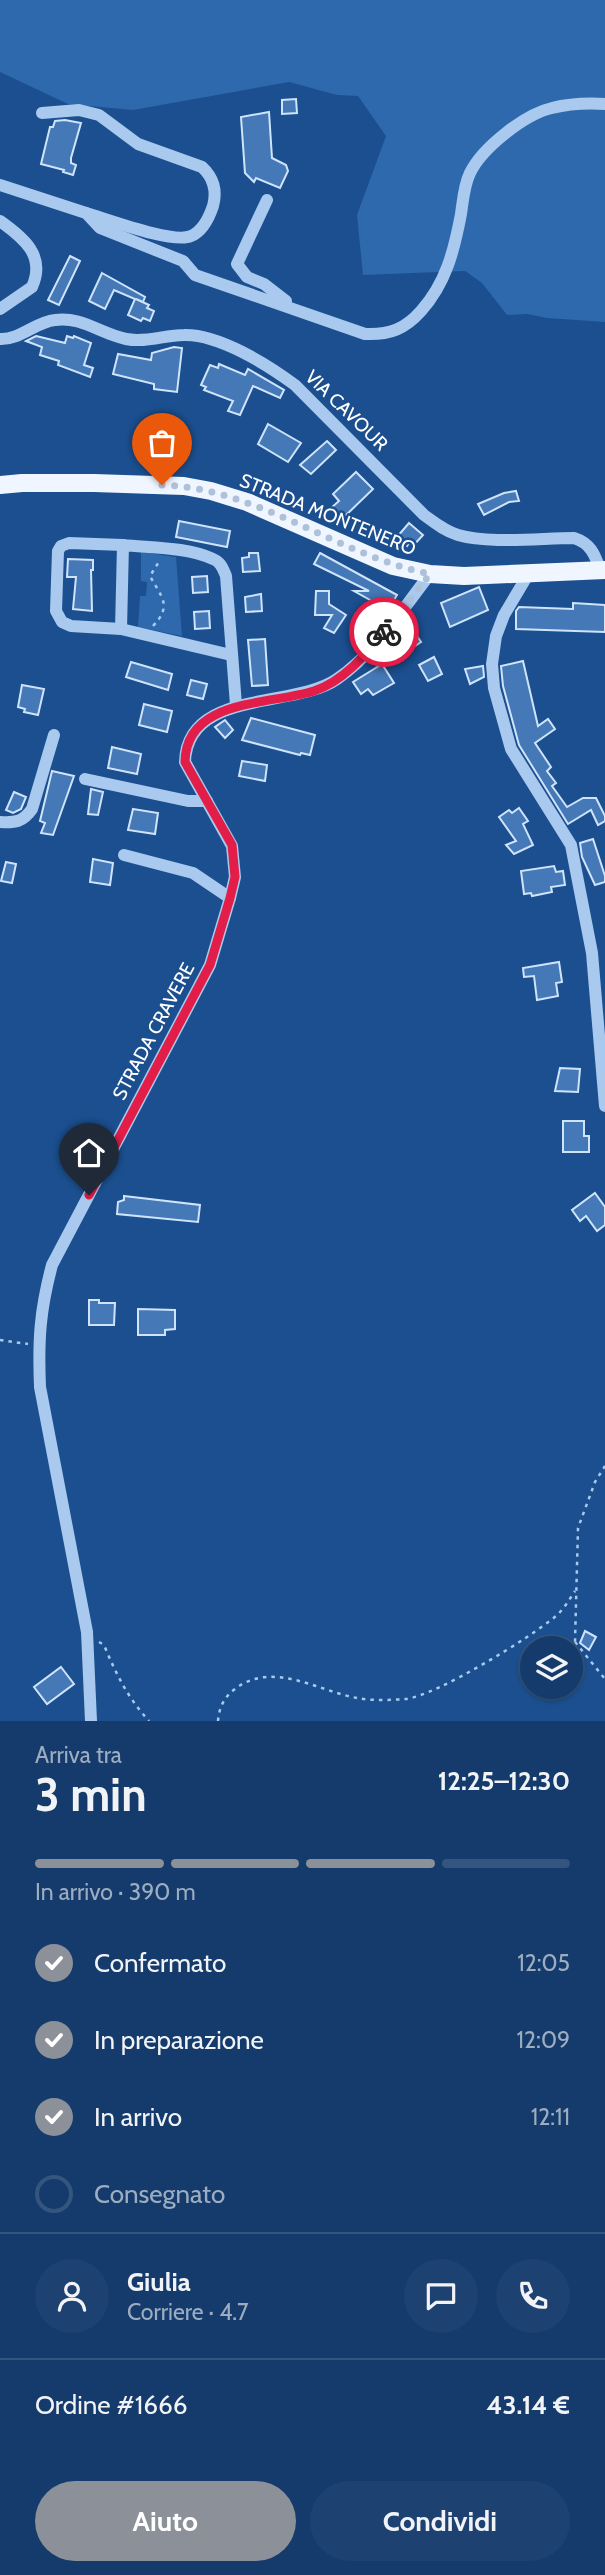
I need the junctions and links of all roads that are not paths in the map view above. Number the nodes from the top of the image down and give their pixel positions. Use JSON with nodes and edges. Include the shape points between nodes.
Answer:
{"nodes":[{"id":1,"x":605,"y":104,"type":"edge"},
{"id":2,"x":42,"y":113,"type":"dead end"},
{"id":3,"x":0,"y":185,"type":"edge"},
{"id":4,"x":267,"y":200,"type":"dead end"},
{"id":5,"x":86,"y":213,"type":"junction"},
{"id":6,"x":0,"y":221,"type":"edge"},
{"id":7,"x":294,"y":308,"type":"junction"},
{"id":8,"x":0,"y":309,"type":"edge"},
{"id":9,"x":0,"y":339,"type":"edge"},
{"id":10,"x":0,"y":485,"type":"edge"},
{"id":11,"x":123,"y":545,"type":"junction"},
{"id":12,"x":602,"y":570,"type":"edge"},
{"id":13,"x":529,"y":573,"type":"junction"},
{"id":14,"x":430,"y":574,"type":"junction"},
{"id":15,"x":121,"y":629,"type":"junction"},
{"id":16,"x":231,"y":655,"type":"junction"},
{"id":17,"x":236,"y":705,"type":"junction"},
{"id":18,"x":54,"y":735,"type":"dead end"},
{"id":19,"x":86,"y":779,"type":"dead end"},
{"id":20,"x":207,"y":802,"type":"junction"},
{"id":21,"x":0,"y":822,"type":"edge"},
{"id":22,"x":124,"y":855,"type":"dead end"},
{"id":23,"x":230,"y":898,"type":"junction"},
{"id":24,"x":605,"y":1106,"type":"edge"},
{"id":25,"x":91,"y":1721,"type":"edge"}],
"edges":[{"from":1,"to":7,"type":"street","via":[[551,108],[523,120],[485,151],[465,186],[451,263],[435,295],[408,325],[383,335],[365,334]]},
{"from":2,"to":5,"type":"street","via":[[79,110],[99,115],[138,144],[202,167],[215,186],[209,219],[184,238]]},
{"from":3,"to":5,"type":"street"},
{"from":4,"to":7,"type":"street","via":[[237,264]]},
{"from":5,"to":7,"type":"street","via":[[100,228],[183,261],[195,275]]},
{"from":6,"to":8,"type":"street","via":[[22,237],[36,257],[37,268],[32,287]]},
{"from":9,"to":12,"type":"street","name":"VIA CAVOUR","via":[[17,336],[42,322],[67,319],[123,339],[182,334],[216,341],[295,385],[441,527],[476,539],[574,538],[596,555]]},
{"from":10,"to":14,"type":"main road","name":"STRADA MONTENERO","via":[[94,483],[211,491],[247,502],[393,566]]},
{"from":11,"to":15,"type":"street"},
{"from":11,"to":15,"type":"street","via":[[61,546],[56,611],[62,622],[71,626]]},
{"from":11,"to":16,"type":"street","via":[[187,552],[215,559],[222,566]]},
{"from":12,"to":13,"type":"main road","name":"STRADA MONTENERO"},
{"from":13,"to":14,"type":"main road","name":"STRADA MONTENERO"},
{"from":13,"to":24,"type":"street","via":[[503,615],[496,636],[494,688],[511,749],[571,845],[592,953]]},
{"from":14,"to":17,"type":"street","name":"STRADA CRAVERE","via":[[369,649],[333,681],[315,690]]},
{"from":15,"to":16,"type":"street"},
{"from":16,"to":17,"type":"street"},
{"from":17,"to":20,"type":"street","name":"STRADA CRAVERE","via":[[194,732],[185,747],[185,762]]},
{"from":18,"to":21,"type":"street","via":[[32,809],[15,823]]},
{"from":19,"to":20,"type":"street"},
{"from":20,"to":23,"type":"street","name":"STRADA CRAVERE","via":[[232,845],[235,877]]},
{"from":22,"to":23,"type":"street","via":[[193,873]]},
{"from":23,"to":25,"type":"street","name":"STRADA CRAVERE","via":[[210,965],[52,1265],[41,1305],[40,1387],[87,1632]]}]}
